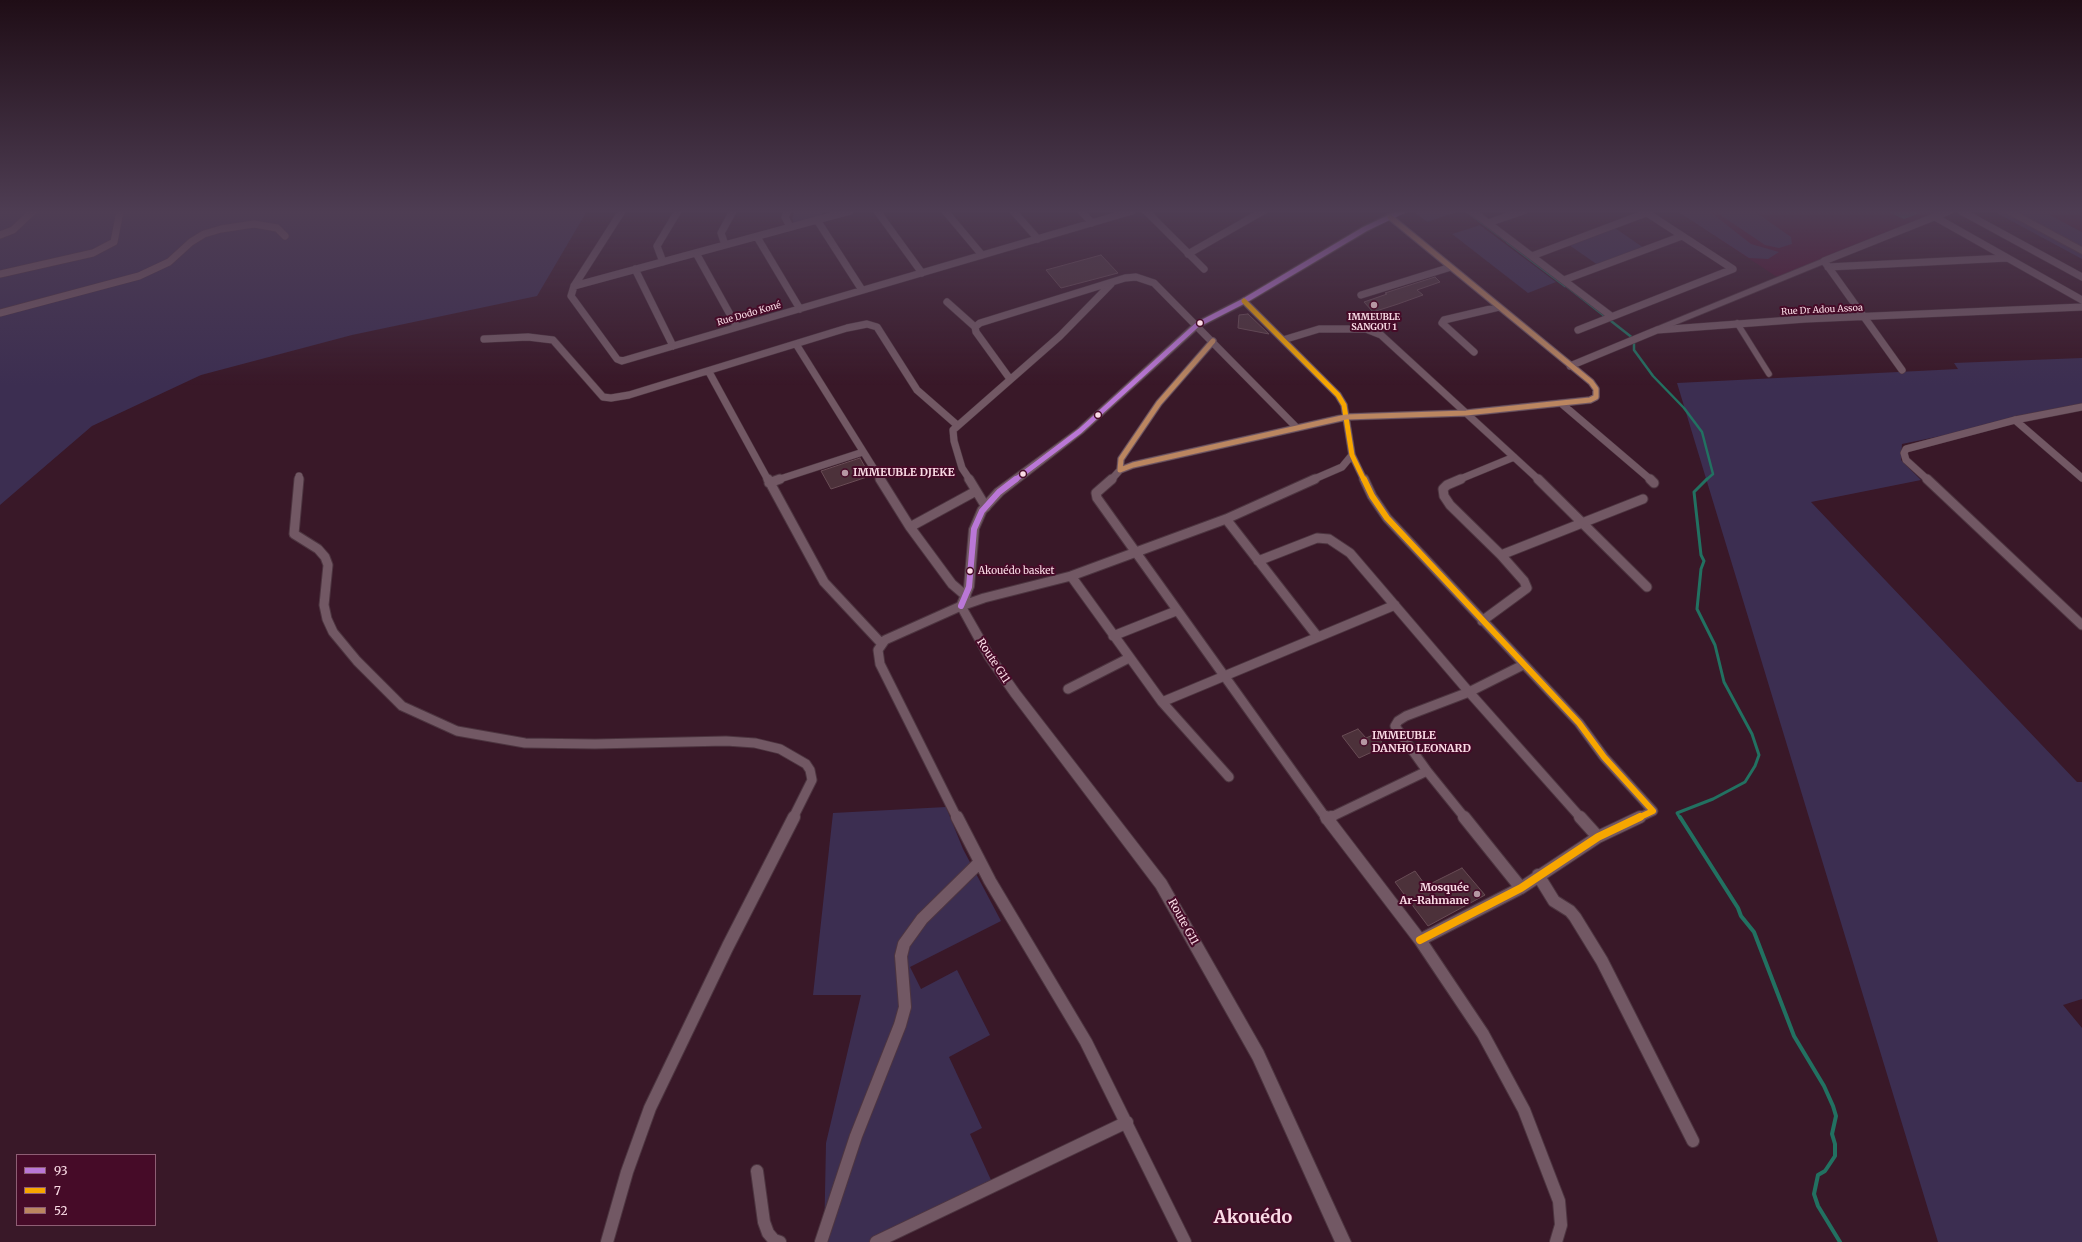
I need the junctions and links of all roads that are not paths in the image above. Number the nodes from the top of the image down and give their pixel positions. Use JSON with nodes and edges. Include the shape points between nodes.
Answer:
{"nodes":[{"id":1,"x":22,"y":269,"type":"edge"},
{"id":2,"x":155,"y":269,"type":"edge"},
{"id":3,"x":585,"y":269,"type":"edge"},
{"id":4,"x":635,"y":269,"type":"joint"},
{"id":5,"x":705,"y":269,"type":"edge"},
{"id":6,"x":776,"y":269,"type":"edge"},
{"id":7,"x":848,"y":269,"type":"edge"},
{"id":8,"x":919,"y":269,"type":"edge"},
{"id":9,"x":935,"y":269,"type":"edge"},
{"id":10,"x":1297,"y":269,"type":"edge"},
{"id":11,"x":1446,"y":269,"type":"edge"},
{"id":12,"x":1454,"y":269,"type":"edge"},
{"id":13,"x":1549,"y":269,"type":"edge"},
{"id":14,"x":1594,"y":269,"type":"edge"},
{"id":15,"x":1733,"y":269,"type":"edge"},
{"id":16,"x":1813,"y":269,"type":"edge"},
{"id":17,"x":1830,"y":269,"type":"edge"},
{"id":18,"x":2027,"y":269,"type":"edge"},
{"id":19,"x":2067,"y":269,"type":"edge"},
{"id":20,"x":922,"y":273,"type":"junction"},
{"id":21,"x":0,"y":274,"type":"edge"},
{"id":22,"x":2082,"y":277,"type":"edge"},
{"id":23,"x":1564,"y":280,"type":"junction"},
{"id":24,"x":1112,"y":283,"type":"junction"},
{"id":25,"x":574,"y":286,"type":"junction"},
{"id":26,"x":862,"y":290,"type":"junction"},
{"id":27,"x":1361,"y":295,"type":"dead end"},
{"id":28,"x":2082,"y":300,"type":"edge"},
{"id":29,"x":1244,"y":301,"type":"junction"},
{"id":30,"x":947,"y":302,"type":"dead end"},
{"id":31,"x":1499,"y":306,"type":"junction"},
{"id":32,"x":2082,"y":307,"type":"edge"},
{"id":33,"x":800,"y":309,"type":"junction"},
{"id":34,"x":0,"y":313,"type":"edge"},
{"id":35,"x":1611,"y":316,"type":"junction"},
{"id":36,"x":1864,"y":317,"type":"junction"},
{"id":37,"x":1737,"y":323,"type":"junction"},
{"id":38,"x":1197,"y":324,"type":"junction"},
{"id":39,"x":737,"y":327,"type":"junction"},
{"id":40,"x":975,"y":327,"type":"junction"},
{"id":41,"x":1578,"y":330,"type":"dead end"},
{"id":42,"x":1657,"y":330,"type":"junction"},
{"id":43,"x":484,"y":339,"type":"dead end"},
{"id":44,"x":1283,"y":340,"type":"junction"},
{"id":45,"x":1213,"y":341,"type":"junction"},
{"id":46,"x":796,"y":344,"type":"junction"},
{"id":47,"x":673,"y":346,"type":"junction"},
{"id":48,"x":1474,"y":352,"type":"dead end"},
{"id":49,"x":1570,"y":366,"type":"junction"},
{"id":50,"x":1902,"y":370,"type":"dead end"},
{"id":51,"x":709,"y":372,"type":"junction"},
{"id":52,"x":1769,"y":374,"type":"dead end"},
{"id":53,"x":1010,"y":379,"type":"junction"},
{"id":54,"x":1562,"y":404,"type":"junction"},
{"id":55,"x":2082,"y":407,"type":"edge"},
{"id":56,"x":1466,"y":413,"type":"junction"},
{"id":57,"x":1346,"y":417,"type":"junction"},
{"id":58,"x":2015,"y":420,"type":"junction"},
{"id":59,"x":957,"y":425,"type":"junction"},
{"id":60,"x":1296,"y":427,"type":"junction"},
{"id":61,"x":863,"y":452,"type":"junction"},
{"id":62,"x":1352,"y":455,"type":"junction"},
{"id":63,"x":1514,"y":457,"type":"junction"},
{"id":64,"x":1120,"y":470,"type":"junction"},
{"id":65,"x":299,"y":476,"type":"dead end"},
{"id":66,"x":2082,"y":478,"type":"edge"},
{"id":67,"x":1654,"y":482,"type":"dead end"},
{"id":68,"x":769,"y":483,"type":"junction"},
{"id":69,"x":976,"y":491,"type":"junction"},
{"id":70,"x":1643,"y":498,"type":"dead end"},
{"id":71,"x":986,"y":507,"type":"junction"},
{"id":72,"x":1226,"y":519,"type":"junction"},
{"id":73,"x":1582,"y":522,"type":"junction"},
{"id":74,"x":910,"y":527,"type":"junction"},
{"id":75,"x":1136,"y":553,"type":"junction"},
{"id":76,"x":1501,"y":555,"type":"junction"},
{"id":77,"x":1258,"y":561,"type":"junction"},
{"id":78,"x":1072,"y":576,"type":"junction"},
{"id":79,"x":1647,"y":587,"type":"dead end"},
{"id":80,"x":963,"y":601,"type":"junction"},
{"id":81,"x":1395,"y":605,"type":"junction"},
{"id":82,"x":1176,"y":611,"type":"junction"},
{"id":83,"x":1482,"y":621,"type":"junction"},
{"id":84,"x":2082,"y":625,"type":"edge"},
{"id":85,"x":1113,"y":636,"type":"junction"},
{"id":86,"x":1317,"y":636,"type":"junction"},
{"id":87,"x":882,"y":643,"type":"junction"},
{"id":88,"x":1129,"y":658,"type":"junction"},
{"id":89,"x":1524,"y":665,"type":"junction"},
{"id":90,"x":1225,"y":676,"type":"junction"},
{"id":91,"x":1068,"y":689,"type":"dead end"},
{"id":92,"x":1469,"y":692,"type":"junction"},
{"id":93,"x":1162,"y":702,"type":"junction"},
{"id":94,"x":1427,"y":771,"type":"junction"},
{"id":95,"x":1229,"y":777,"type":"dead end"},
{"id":96,"x":1327,"y":820,"type":"junction"},
{"id":97,"x":1598,"y":837,"type":"junction"},
{"id":98,"x":980,"y":862,"type":"junction"},
{"id":99,"x":1538,"y":875,"type":"junction"},
{"id":100,"x":1521,"y":888,"type":"junction"},
{"id":101,"x":1420,"y":940,"type":"junction"},
{"id":102,"x":1127,"y":1122,"type":"junction"},
{"id":103,"x":1693,"y":1141,"type":"dead end"},
{"id":104,"x":757,"y":1171,"type":"dead end"},
{"id":105,"x":607,"y":1242,"type":"edge"},
{"id":106,"x":780,"y":1242,"type":"edge"},
{"id":107,"x":821,"y":1242,"type":"edge"},
{"id":108,"x":876,"y":1242,"type":"edge"},
{"id":109,"x":1185,"y":1242,"type":"edge"},
{"id":110,"x":1343,"y":1242,"type":"edge"},
{"id":111,"x":1556,"y":1242,"type":"edge"}],
"edges":[{"from":1,"to":21,"type":"street"},
{"from":2,"to":34,"type":"street"},
{"from":3,"to":25,"type":"street"},
{"from":4,"to":25,"type":"street"},
{"from":4,"to":47,"type":"street"},
{"from":5,"to":39,"type":"street"},
{"from":6,"to":33,"type":"street"},
{"from":7,"to":26,"type":"street"},
{"from":8,"to":20,"type":"street"},
{"from":9,"to":20,"type":"street","name":"Rue Dodo Koné"},
{"from":10,"to":29,"type":"street"},
{"from":11,"to":27,"type":"street"},
{"from":12,"to":31,"type":"street"},
{"from":13,"to":23,"type":"street"},
{"from":14,"to":23,"type":"street"},
{"from":15,"to":35,"type":"street"},
{"from":16,"to":42,"type":"street"},
{"from":17,"to":36,"type":"street"},
{"from":18,"to":28,"type":"street"},
{"from":19,"to":22,"type":"street"},
{"from":20,"to":26,"type":"street","name":"Rue Dodo Koné"},
{"from":23,"to":35,"type":"street"},
{"from":24,"to":38,"type":"street","via":[[1136,277],[1154,283]]},
{"from":24,"to":40,"type":"street","via":[[980,323]]},
{"from":24,"to":53,"type":"street","via":[[1060,336]]},
{"from":25,"to":47,"type":"street","name":"Rue Dodo Koné","via":[[571,296],[617,359],[622,360]]},
{"from":26,"to":33,"type":"street","name":"Rue Dodo Koné"},
{"from":29,"to":38,"type":"street"},
{"from":29,"to":44,"type":"street"},
{"from":30,"to":40,"type":"street"},
{"from":31,"to":48,"type":"street","via":[[1444,320],[1442,323]]},
{"from":31,"to":49,"type":"street"},
{"from":32,"to":36,"type":"street","name":"Rue Dr Adou Assoa"},
{"from":33,"to":39,"type":"street","name":"Rue Dodo Koné"},
{"from":35,"to":41,"type":"street"},
{"from":36,"to":37,"type":"street","name":"Rue Dr Adou Assoa"},
{"from":36,"to":50,"type":"street"},
{"from":37,"to":42,"type":"street","name":"Rue Dr Adou Assoa"},
{"from":37,"to":52,"type":"street"},
{"from":38,"to":45,"type":"street"},
{"from":38,"to":71,"type":"street","via":[[1108,407],[999,492]]},
{"from":39,"to":47,"type":"street","name":"Rue Dodo Koné"},
{"from":40,"to":53,"type":"street"},
{"from":42,"to":49,"type":"street","name":"Rue Dr Adou Assoa"},
{"from":43,"to":51,"type":"street","via":[[528,337],[553,340],[603,397],[619,398]]},
{"from":44,"to":56,"type":"street","via":[[1319,329],[1374,331]]},
{"from":44,"to":57,"type":"street","via":[[1338,395],[1344,405]]},
{"from":45,"to":60,"type":"street"},
{"from":45,"to":64,"type":"street","via":[[1159,403],[1121,460]]},
{"from":46,"to":51,"type":"street"},
{"from":46,"to":59,"type":"street","via":[[847,328],[867,324],[877,327],[917,390]]},
{"from":46,"to":61,"type":"street"},
{"from":49,"to":54,"type":"street","via":[[1596,389],[1596,397]]},
{"from":51,"to":68,"type":"street"},
{"from":53,"to":59,"type":"street"},
{"from":54,"to":56,"type":"street"},
{"from":54,"to":67,"type":"street"},
{"from":55,"to":58,"type":"street"},
{"from":56,"to":57,"type":"street"},
{"from":56,"to":63,"type":"street"},
{"from":57,"to":60,"type":"street"},
{"from":57,"to":62,"type":"street"},
{"from":58,"to":66,"type":"street"},
{"from":58,"to":84,"type":"street","via":[[1912,446],[1904,453],[1906,460]]},
{"from":59,"to":69,"type":"street","via":[[953,430],[954,441],[962,468]]},
{"from":60,"to":64,"type":"street"},
{"from":61,"to":68,"type":"street"},
{"from":61,"to":74,"type":"street"},
{"from":62,"to":72,"type":"street","via":[[1342,467]]},
{"from":62,"to":83,"type":"street","via":[[1372,496],[1387,518]]},
{"from":63,"to":73,"type":"street"},
{"from":63,"to":76,"type":"street","via":[[1447,485],[1443,489],[1450,505]]},
{"from":64,"to":75,"type":"street","via":[[1096,495]]},
{"from":65,"to":105,"type":"street","via":[[294,534],[318,549],[325,557],[328,565],[324,605],[327,619],[356,661],[402,706],[457,731],[525,744],[748,742],[780,749],[800,759],[810,770],[810,785],[728,946],[650,1108],[627,1172]]},
{"from":68,"to":87,"type":"street","via":[[824,582]]},
{"from":69,"to":71,"type":"street"},
{"from":69,"to":74,"type":"street"},
{"from":70,"to":73,"type":"street"},
{"from":71,"to":80,"type":"street","via":[[974,529],[972,570]]},
{"from":72,"to":75,"type":"street"},
{"from":72,"to":77,"type":"street"},
{"from":73,"to":76,"type":"street"},
{"from":73,"to":79,"type":"street"},
{"from":74,"to":80,"type":"street"},
{"from":75,"to":78,"type":"street"},
{"from":75,"to":82,"type":"street"},
{"from":76,"to":83,"type":"street","via":[[1527,588]]},
{"from":77,"to":81,"type":"street","via":[[1316,538],[1329,538],[1350,553]]},
{"from":77,"to":86,"type":"street"},
{"from":78,"to":80,"type":"street"},
{"from":78,"to":85,"type":"street"},
{"from":80,"to":87,"type":"street","via":[[889,637]]},
{"from":80,"to":110,"type":"street","name":"Route G11","via":[[989,656],[1161,884],[1258,1055]]},
{"from":81,"to":86,"type":"street"},
{"from":81,"to":92,"type":"street"},
{"from":82,"to":85,"type":"street"},
{"from":82,"to":90,"type":"street"},
{"from":83,"to":89,"type":"street"},
{"from":85,"to":88,"type":"street"},
{"from":86,"to":90,"type":"street"},
{"from":87,"to":98,"type":"street","via":[[877,654],[880,664]]},
{"from":88,"to":91,"type":"street"},
{"from":88,"to":93,"type":"street"},
{"from":89,"to":92,"type":"street"},
{"from":89,"to":97,"type":"street","via":[[1579,723],[1604,757],[1653,811]]},
{"from":90,"to":93,"type":"street"},
{"from":90,"to":96,"type":"street"},
{"from":92,"to":94,"type":"street","via":[[1406,716],[1395,726]]},
{"from":92,"to":97,"type":"street"},
{"from":93,"to":95,"type":"street"},
{"from":94,"to":96,"type":"street"},
{"from":94,"to":100,"type":"street"},
{"from":96,"to":101,"type":"street"},
{"from":97,"to":99,"type":"street"},
{"from":98,"to":102,"type":"street","via":[[1086,1042]]},
{"from":98,"to":107,"type":"street","via":[[922,919],[904,944],[901,956],[905,1007],[900,1025],[856,1136]]},
{"from":99,"to":100,"type":"street"},
{"from":99,"to":103,"type":"street","via":[[1554,901],[1575,917],[1602,961]]},
{"from":100,"to":101,"type":"street"},
{"from":101,"to":111,"type":"street","via":[[1483,1034],[1524,1110],[1559,1201],[1561,1225]]},
{"from":102,"to":108,"type":"street"},
{"from":102,"to":109,"type":"street"},
{"from":104,"to":106,"type":"street","via":[[764,1222],[768,1233]]}]}
